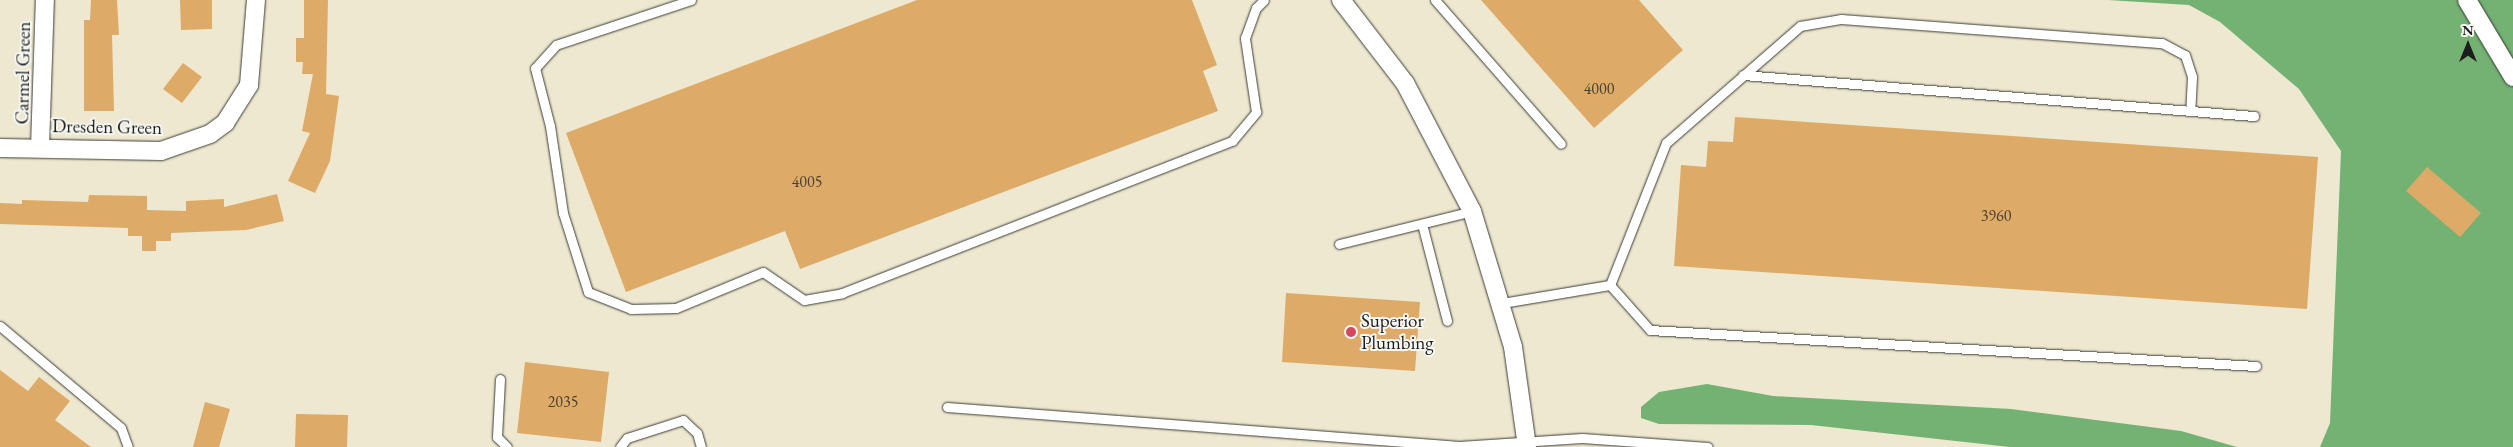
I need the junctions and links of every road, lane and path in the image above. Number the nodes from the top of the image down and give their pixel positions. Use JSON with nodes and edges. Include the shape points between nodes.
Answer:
{"nodes":[{"id":1,"x":45,"y":0,"type":"edge"},
{"id":2,"x":256,"y":0,"type":"edge"},
{"id":3,"x":691,"y":0,"type":"edge"},
{"id":4,"x":1264,"y":0,"type":"edge"},
{"id":5,"x":1341,"y":0,"type":"edge"},
{"id":6,"x":1434,"y":0,"type":"edge"},
{"id":7,"x":2466,"y":0,"type":"edge"},
{"id":8,"x":1744,"y":75,"type":"junction"},
{"id":9,"x":2513,"y":77,"type":"edge"},
{"id":10,"x":2190,"y":111,"type":"junction"},
{"id":11,"x":2254,"y":116,"type":"dead end"},
{"id":12,"x":1561,"y":144,"type":"dead end"},
{"id":13,"x":40,"y":147,"type":"junction"},
{"id":14,"x":0,"y":148,"type":"edge"},
{"id":15,"x":1472,"y":211,"type":"junction"},
{"id":16,"x":1422,"y":224,"type":"junction"},
{"id":17,"x":1340,"y":244,"type":"dead end"},
{"id":18,"x":1610,"y":285,"type":"junction"},
{"id":19,"x":1502,"y":303,"type":"junction"},
{"id":20,"x":1447,"y":321,"type":"dead end"},
{"id":21,"x":0,"y":326,"type":"edge"},
{"id":22,"x":2256,"y":366,"type":"dead end"},
{"id":23,"x":500,"y":379,"type":"dead end"},
{"id":24,"x":947,"y":407,"type":"dead end"},
{"id":25,"x":1527,"y":445,"type":"edge"},
{"id":26,"x":128,"y":447,"type":"edge"},
{"id":27,"x":507,"y":447,"type":"edge"},
{"id":28,"x":620,"y":447,"type":"edge"},
{"id":29,"x":701,"y":447,"type":"edge"},
{"id":30,"x":1708,"y":447,"type":"edge"}],
"edges":[{"from":1,"to":13,"type":"street","name":"Carmel Green"},
{"from":2,"to":13,"type":"street","name":"Dresden Green","via":[[249,85],[234,111],[210,134],[161,152]]},
{"from":3,"to":4,"type":"lane","via":[[556,46],[535,68],[563,213],[588,292],[631,309],[676,308],[763,272],[804,300],[842,293],[1232,141],[1256,112],[1245,38]]},
{"from":5,"to":15,"type":"street","via":[[1405,83]]},
{"from":6,"to":12,"type":"lane"},
{"from":7,"to":9,"type":"street"},
{"from":8,"to":10,"type":"lane"},
{"from":8,"to":10,"type":"lane","via":[[1800,26],[1841,19],[2162,43],[2185,55],[2192,76]]},
{"from":8,"to":18,"type":"lane","via":[[1666,143]]},
{"from":10,"to":11,"type":"lane"},
{"from":13,"to":14,"type":"street","name":"Dresden Green"},
{"from":15,"to":16,"type":"lane"},
{"from":15,"to":19,"type":"street"},
{"from":16,"to":17,"type":"lane"},
{"from":16,"to":20,"type":"lane"},
{"from":18,"to":19,"type":"lane"},
{"from":18,"to":22,"type":"lane","via":[[1650,330]]},
{"from":19,"to":25,"type":"street"},
{"from":21,"to":26,"type":"lane","via":[[121,428]]},
{"from":23,"to":27,"type":"lane","via":[[497,437]]},
{"from":24,"to":25,"type":"lane","via":[[1459,446]]},
{"from":25,"to":30,"type":"lane","via":[[1582,438]]},
{"from":28,"to":29,"type":"lane","via":[[627,438],[683,420],[697,433]]}]}
